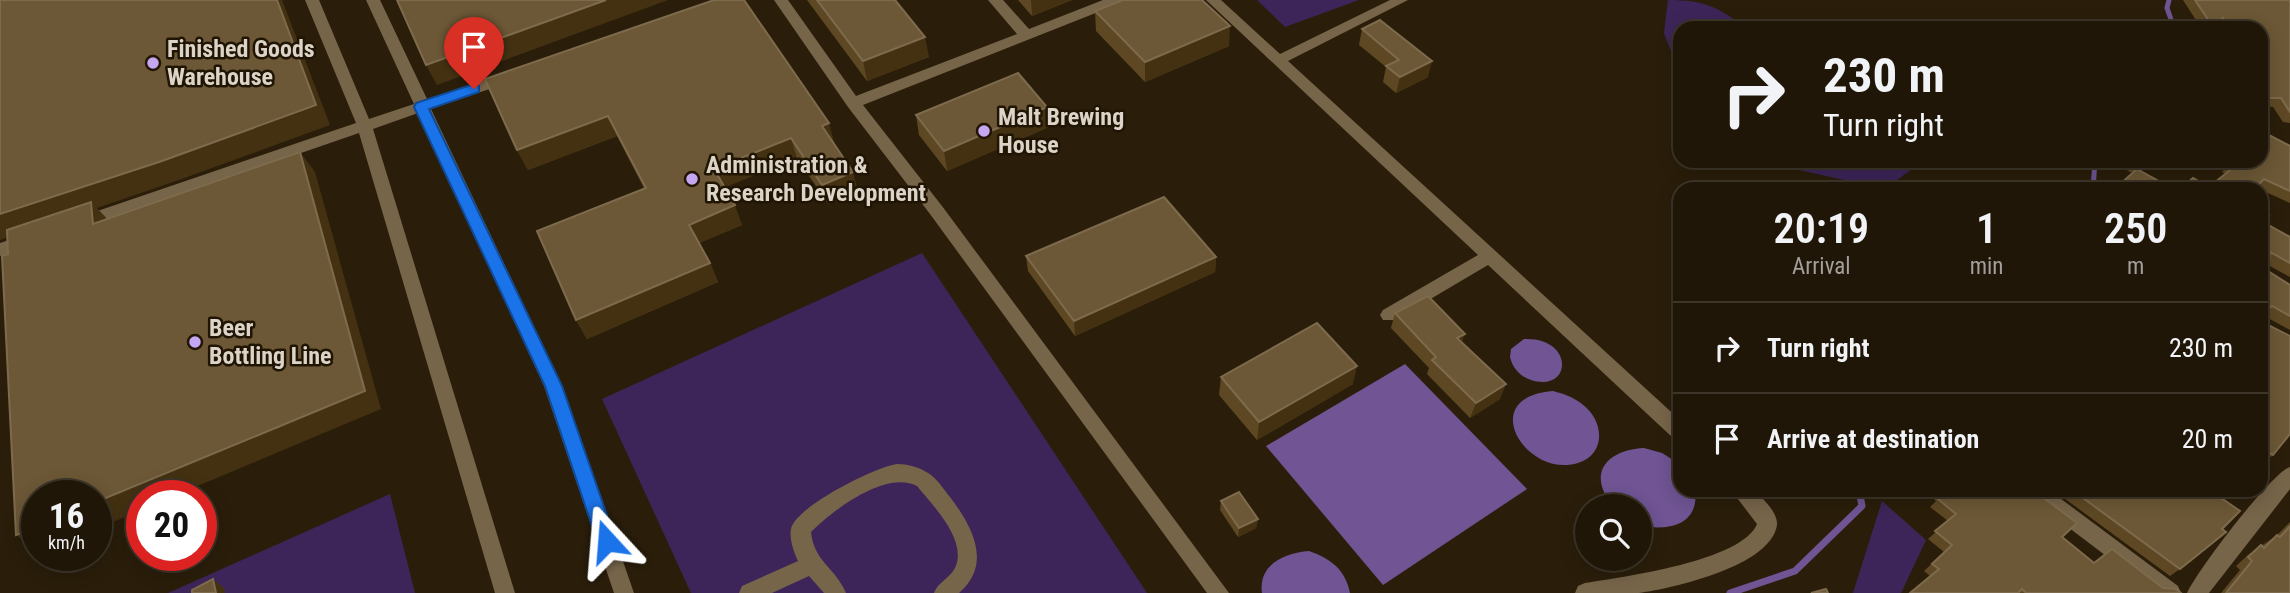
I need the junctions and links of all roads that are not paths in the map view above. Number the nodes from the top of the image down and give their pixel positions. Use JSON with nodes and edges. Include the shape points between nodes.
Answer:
{"nodes":[{"id":1,"x":313,"y":0,"type":"edge"},
{"id":2,"x":373,"y":0,"type":"edge"},
{"id":3,"x":781,"y":0,"type":"edge"},
{"id":4,"x":995,"y":0,"type":"edge"},
{"id":5,"x":1116,"y":0,"type":"edge"},
{"id":6,"x":1213,"y":0,"type":"edge"},
{"id":7,"x":1401,"y":0,"type":"edge"},
{"id":8,"x":1026,"y":35,"type":"junction"},
{"id":9,"x":1279,"y":60,"type":"junction"},
{"id":10,"x":526,"y":71,"type":"edge"},
{"id":11,"x":853,"y":103,"type":"junction"},
{"id":12,"x":421,"y":107,"type":"junction"},
{"id":13,"x":365,"y":127,"type":"junction"},
{"id":14,"x":65,"y":228,"type":"edge"},
{"id":15,"x":39,"y":236,"type":"edge"},
{"id":16,"x":0,"y":250,"type":"edge"},
{"id":17,"x":1490,"y":256,"type":"junction"},
{"id":18,"x":1389,"y":315,"type":"dead end"},
{"id":19,"x":1673,"y":426,"type":"edge"},
{"id":20,"x":2290,"y":475,"type":"edge"},
{"id":21,"x":1747,"y":497,"type":"edge"},
{"id":22,"x":2043,"y":497,"type":"edge"},
{"id":23,"x":810,"y":566,"type":"junction"},
{"id":24,"x":505,"y":593,"type":"edge"},
{"id":25,"x":624,"y":593,"type":"edge"},
{"id":26,"x":749,"y":593,"type":"edge"},
{"id":27,"x":836,"y":593,"type":"edge"},
{"id":28,"x":944,"y":593,"type":"edge"},
{"id":29,"x":1219,"y":593,"type":"edge"},
{"id":30,"x":1585,"y":593,"type":"edge"},
{"id":31,"x":2171,"y":593,"type":"edge"},
{"id":32,"x":2197,"y":593,"type":"edge"}],
"edges":[{"from":1,"to":13,"type":"street"},
{"from":2,"to":12,"type":"street"},
{"from":3,"to":11,"type":"street"},
{"from":4,"to":8,"type":"street"},
{"from":5,"to":8,"type":"street"},
{"from":6,"to":9,"type":"street"},
{"from":7,"to":9,"type":"street"},
{"from":8,"to":11,"type":"street"},
{"from":9,"to":17,"type":"street"},
{"from":10,"to":12,"type":"street"},
{"from":11,"to":29,"type":"street"},
{"from":12,"to":13,"type":"street"},
{"from":12,"to":25,"type":"street","via":[[554,386]]},
{"from":13,"to":14,"type":"street"},
{"from":13,"to":24,"type":"street"},
{"from":15,"to":16,"type":"street"},
{"from":17,"to":18,"type":"street"},
{"from":17,"to":19,"type":"street"},
{"from":20,"to":32,"type":"street"},
{"from":21,"to":30,"type":"street","via":[[1766,517],[1765,536],[1758,543],[1710,565]]},
{"from":22,"to":31,"type":"street"},
{"from":23,"to":26,"type":"street"},
{"from":23,"to":27,"type":"street"},
{"from":23,"to":28,"type":"street","via":[[801,544],[801,529],[813,515],[889,473],[913,474],[924,480],[970,548],[970,564],[963,577]]}]}
